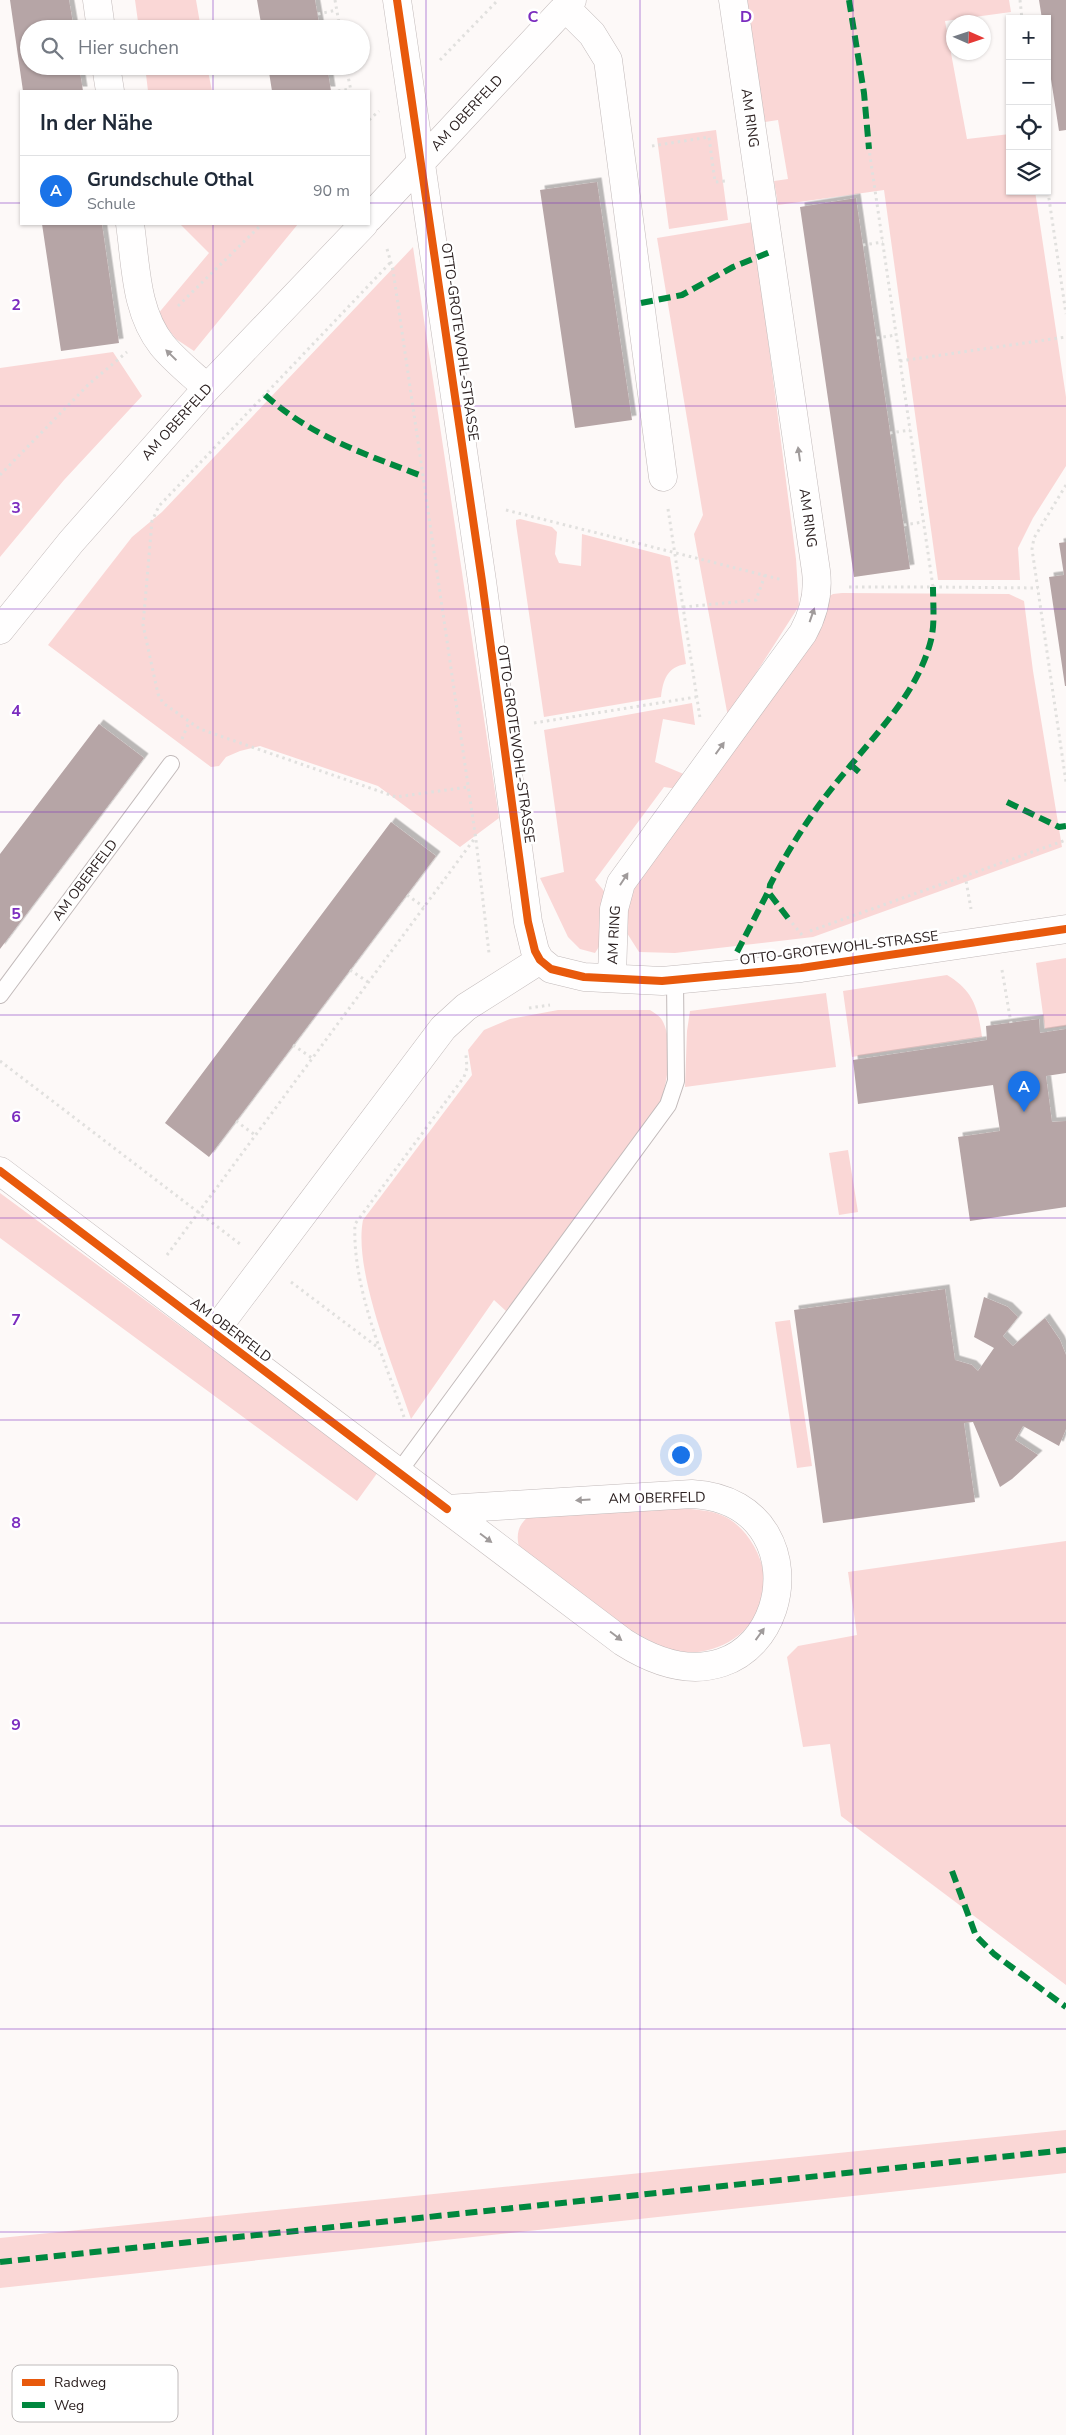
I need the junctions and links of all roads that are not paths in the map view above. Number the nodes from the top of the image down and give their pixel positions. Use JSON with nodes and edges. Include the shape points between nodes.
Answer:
{"nodes":[{"id":1,"x":97,"y":0,"type":"edge"},
{"id":2,"x":397,"y":0,"type":"edge"},
{"id":3,"x":733,"y":0,"type":"edge"},
{"id":4,"x":569,"y":4,"type":"edge"},
{"id":5,"x":100,"y":20,"type":"edge"},
{"id":6,"x":107,"y":75,"type":"edge"},
{"id":7,"x":110,"y":90,"type":"edge"},
{"id":8,"x":421,"y":163,"type":"junction"},
{"id":9,"x":370,"y":217,"type":"edge"},
{"id":10,"x":130,"y":225,"type":"edge"},
{"id":11,"x":362,"y":225,"type":"edge"},
{"id":12,"x":207,"y":388,"type":"junction"},
{"id":13,"x":663,"y":477,"type":"road end"},
{"id":14,"x":3,"y":619,"type":"edge"},
{"id":15,"x":170,"y":764,"type":"dead end"},
{"id":16,"x":1066,"y":929,"type":"edge"},
{"id":17,"x":540,"y":960,"type":"junction"},
{"id":18,"x":612,"y":978,"type":"junction"},
{"id":19,"x":675,"y":980,"type":"junction"},
{"id":20,"x":0,"y":995,"type":"edge"},
{"id":21,"x":0,"y":1171,"type":"edge"},
{"id":22,"x":214,"y":1332,"type":"junction"},
{"id":23,"x":398,"y":1473,"type":"junction"},
{"id":24,"x":447,"y":1509,"type":"junction"}],
"edges":[{"from":1,"to":5,"type":"street"},
{"from":2,"to":8,"type":"street","name":"OTTO-GROTEWOHL-STRASSE"},
{"from":18,"to":3,"type":"street","name":"AM RING","one_way":true,"via":[[614,909],[621,883],[803,633],[815,608],[817,588]]},
{"from":4,"to":8,"type":"street","name":"AM OBERFELD"},
{"from":4,"to":13,"type":"street","via":[[608,60]]},
{"from":6,"to":7,"type":"street"},
{"from":8,"to":9,"type":"street","name":"AM OBERFELD"},
{"from":8,"to":17,"type":"street","name":"OTTO-GROTEWOHL-STRASSE","via":[[528,922],[531,940]]},
{"from":12,"to":10,"type":"street","one_way":true,"via":[[162,346],[146,319]]},
{"from":11,"to":12,"type":"street","name":"AM OBERFELD"},
{"from":12,"to":14,"type":"street","name":"AM OBERFELD"},
{"from":15,"to":20,"type":"lane","name":"AM OBERFELD"},
{"from":16,"to":19,"type":"street","name":"OTTO-GROTEWOHL-STRASSE","via":[[801,968]]},
{"from":17,"to":18,"type":"street","name":"OTTO-GROTEWOHL-STRASSE","via":[[557,972]]},
{"from":17,"to":22,"type":"street","name":"AM OBERFELD","via":[[460,1011],[443,1028]]},
{"from":18,"to":19,"type":"street","name":"OTTO-GROTEWOHL-STRASSE"},
{"from":19,"to":23,"type":"lane","via":[[676,1081],[668,1105]]},
{"from":21,"to":22,"type":"street","name":"AM OBERFELD"},
{"from":22,"to":23,"type":"street","name":"AM OBERFELD"},
{"from":23,"to":24,"type":"street","name":"AM OBERFELD"},
{"from":24,"to":24,"type":"street","name":"AM OBERFELD","one_way":true,"via":[[624,1642],[662,1662],[712,1665],[736,1656],[762,1632],[775,1603],[779,1575],[770,1544],[749,1516],[713,1497],[692,1494]]}]}
